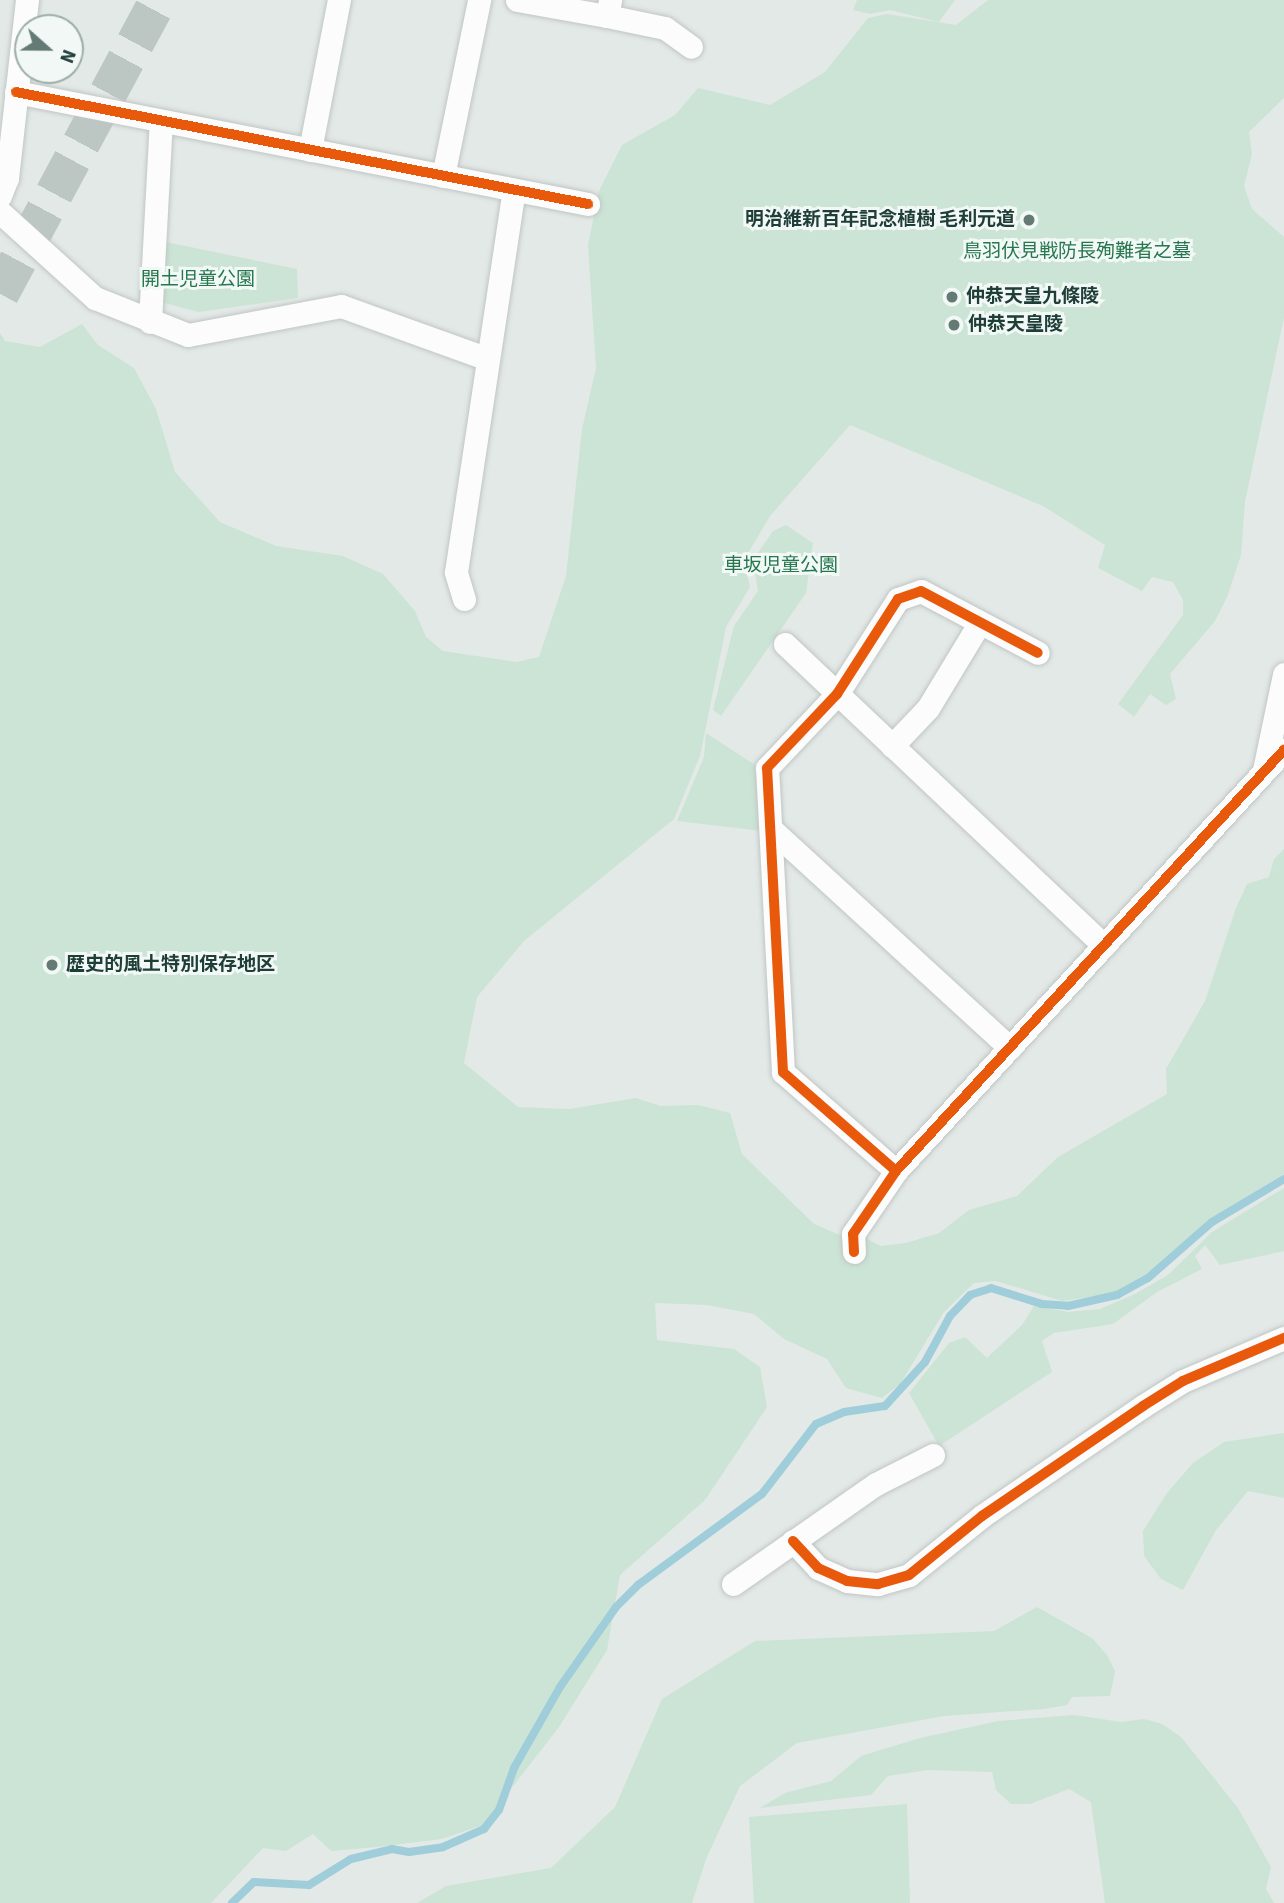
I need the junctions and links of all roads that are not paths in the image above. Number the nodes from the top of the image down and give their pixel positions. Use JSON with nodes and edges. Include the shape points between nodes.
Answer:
{"nodes":[{"id":1,"x":27,"y":0,"type":"edge"},
{"id":2,"x":339,"y":0,"type":"edge"},
{"id":3,"x":479,"y":0,"type":"edge"},
{"id":4,"x":517,"y":0,"type":"edge"},
{"id":5,"x":608,"y":8,"type":"edge"},
{"id":6,"x":691,"y":47,"type":"dead end"},
{"id":7,"x":16,"y":92,"type":"junction"},
{"id":8,"x":160,"y":121,"type":"junction"},
{"id":9,"x":310,"y":150,"type":"junction"},
{"id":10,"x":443,"y":176,"type":"junction"},
{"id":11,"x":514,"y":190,"type":"junction"},
{"id":12,"x":0,"y":196,"type":"edge"},
{"id":13,"x":588,"y":204,"type":"dead end"},
{"id":14,"x":0,"y":212,"type":"edge"},
{"id":15,"x":150,"y":322,"type":"junction"},
{"id":16,"x":488,"y":359,"type":"junction"},
{"id":17,"x":464,"y":599,"type":"dead end"},
{"id":18,"x":980,"y":622,"type":"junction"},
{"id":19,"x":785,"y":644,"type":"dead end"},
{"id":20,"x":1038,"y":653,"type":"dead end"},
{"id":21,"x":1284,"y":674,"type":"edge"},
{"id":22,"x":837,"y":694,"type":"junction"},
{"id":23,"x":892,"y":746,"type":"junction"},
{"id":24,"x":1284,"y":750,"type":"edge"},
{"id":25,"x":1263,"y":773,"type":"junction"},
{"id":26,"x":771,"y":829,"type":"junction"},
{"id":27,"x":1104,"y":946,"type":"junction"},
{"id":28,"x":1010,"y":1048,"type":"junction"},
{"id":29,"x":896,"y":1171,"type":"junction"},
{"id":30,"x":855,"y":1252,"type":"dead end"},
{"id":31,"x":1284,"y":1338,"type":"edge"},
{"id":32,"x":933,"y":1455,"type":"dead end"},
{"id":33,"x":793,"y":1541,"type":"junction"},
{"id":34,"x":733,"y":1584,"type":"dead end"}],
"edges":[{"from":1,"to":7,"type":"street"},
{"from":2,"to":9,"type":"street"},
{"from":3,"to":10,"type":"street"},
{"from":4,"to":5,"type":"street"},
{"from":5,"to":6,"type":"street","via":[[665,28]]},
{"from":7,"to":8,"type":"street"},
{"from":7,"to":12,"type":"street","via":[[7,178]]},
{"from":8,"to":9,"type":"street"},
{"from":8,"to":15,"type":"street"},
{"from":9,"to":10,"type":"street"},
{"from":10,"to":11,"type":"street"},
{"from":11,"to":13,"type":"street"},
{"from":11,"to":16,"type":"street"},
{"from":14,"to":15,"type":"street","via":[[96,298]]},
{"from":15,"to":16,"type":"street","via":[[188,335],[341,306]]},
{"from":16,"to":17,"type":"street","via":[[456,572]]},
{"from":18,"to":20,"type":"street"},
{"from":18,"to":22,"type":"street","via":[[921,591],[898,599]]},
{"from":18,"to":23,"type":"street","via":[[928,708]]},
{"from":19,"to":22,"type":"street"},
{"from":21,"to":25,"type":"street"},
{"from":22,"to":23,"type":"street"},
{"from":22,"to":26,"type":"street","via":[[767,768]]},
{"from":23,"to":27,"type":"street"},
{"from":24,"to":25,"type":"street"},
{"from":25,"to":27,"type":"street"},
{"from":26,"to":28,"type":"street"},
{"from":26,"to":29,"type":"street","via":[[783,1072]]},
{"from":27,"to":28,"type":"street"},
{"from":28,"to":29,"type":"street"},
{"from":29,"to":30,"type":"street","via":[[853,1234]]},
{"from":31,"to":33,"type":"street","via":[[1183,1381],[1143,1406],[982,1516],[909,1575],[878,1584],[846,1581],[818,1568]]},
{"from":32,"to":33,"type":"street","via":[[876,1484]]},
{"from":33,"to":34,"type":"street"}]}
